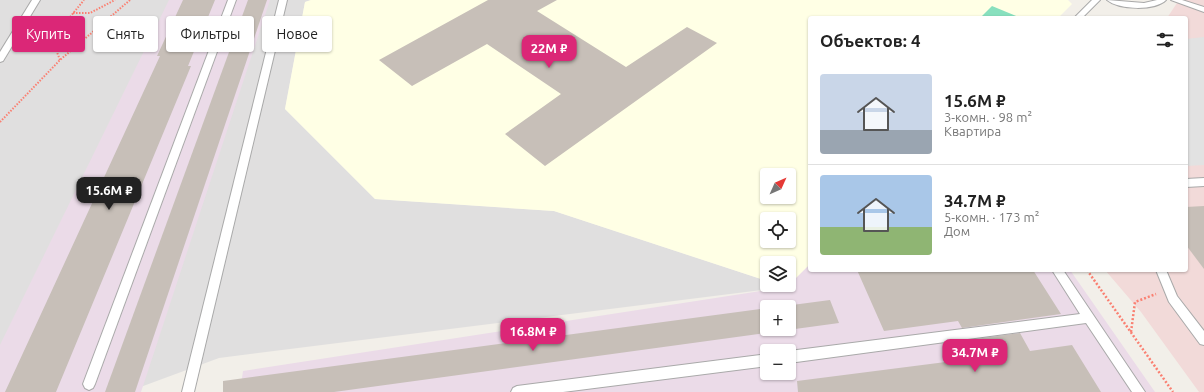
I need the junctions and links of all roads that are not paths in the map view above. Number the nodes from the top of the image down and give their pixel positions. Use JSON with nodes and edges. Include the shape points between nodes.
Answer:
{"nodes":[{"id":1,"x":36,"y":0,"type":"edge"},
{"id":2,"x":232,"y":0,"type":"edge"},
{"id":3,"x":283,"y":0,"type":"edge"},
{"id":4,"x":1096,"y":0,"type":"edge"},
{"id":5,"x":1111,"y":0,"type":"edge"},
{"id":6,"x":1162,"y":0,"type":"edge"},
{"id":7,"x":1175,"y":0,"type":"edge"},
{"id":8,"x":1204,"y":10,"type":"edge"},
{"id":9,"x":1080,"y":16,"type":"edge"},
{"id":10,"x":0,"y":59,"type":"edge"},
{"id":11,"x":1204,"y":182,"type":"edge"},
{"id":12,"x":1188,"y":183,"type":"edge"},
{"id":13,"x":1058,"y":272,"type":"edge"},
{"id":14,"x":1162,"y":272,"type":"edge"},
{"id":15,"x":1089,"y":318,"type":"junction"},
{"id":16,"x":1204,"y":340,"type":"edge"},
{"id":17,"x":796,"y":356,"type":"edge"},
{"id":18,"x":760,"y":361,"type":"edge"},
{"id":19,"x":89,"y":384,"type":"dead end"},
{"id":20,"x":188,"y":392,"type":"edge"},
{"id":21,"x":517,"y":392,"type":"edge"},
{"id":22,"x":1139,"y":392,"type":"edge"}],
"edges":[{"from":1,"to":10,"type":"lane"},
{"from":2,"to":19,"type":"lane"},
{"from":3,"to":20,"type":"lane"},
{"from":4,"to":9,"type":"lane"},
{"from":5,"to":6,"type":"lane","via":[[1140,5]]},
{"from":7,"to":8,"type":"lane"},
{"from":11,"to":12,"type":"lane"},
{"from":13,"to":15,"type":"lane"},
{"from":14,"to":16,"type":"lane","via":[[1173,299]]},
{"from":15,"to":17,"type":"lane"},
{"from":15,"to":22,"type":"lane"},
{"from":18,"to":21,"type":"lane"}]}
